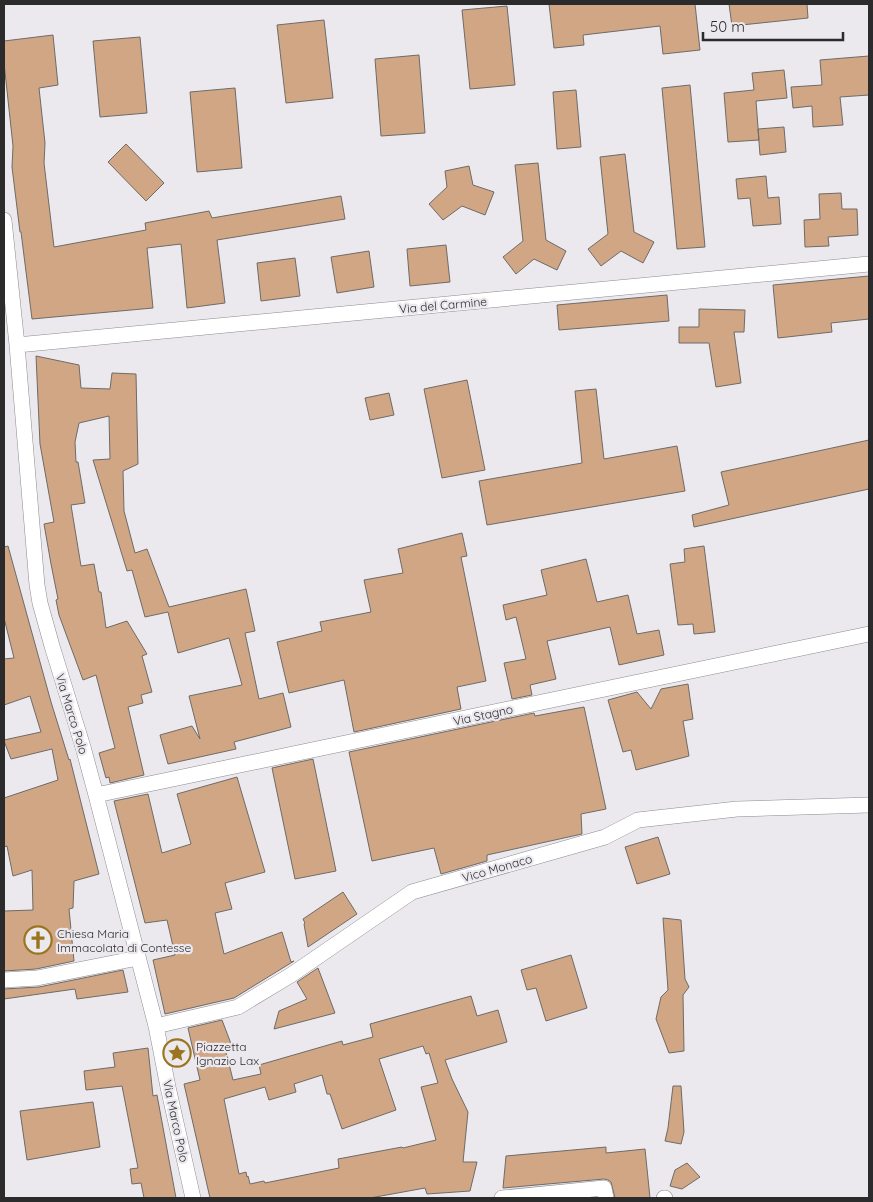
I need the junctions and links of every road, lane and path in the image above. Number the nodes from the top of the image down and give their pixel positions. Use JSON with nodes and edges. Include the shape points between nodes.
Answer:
{"nodes":[{"id":1,"x":4,"y":220,"type":"edge"},
{"id":2,"x":869,"y":264,"type":"edge"},
{"id":3,"x":17,"y":345,"type":"junction"},
{"id":4,"x":869,"y":634,"type":"edge"},
{"id":5,"x":96,"y":795,"type":"junction"},
{"id":6,"x":869,"y":805,"type":"edge"},
{"id":7,"x":138,"y":958,"type":"junction"},
{"id":8,"x":4,"y":980,"type":"edge"},
{"id":9,"x":156,"y":1026,"type":"junction"},
{"id":10,"x":193,"y":1198,"type":"edge"},
{"id":11,"x":502,"y":1198,"type":"edge"},
{"id":12,"x":606,"y":1198,"type":"edge"}],
"edges":[{"from":1,"to":3,"type":"street","name":"Via Marco Polo"},
{"from":2,"to":3,"type":"street","name":"Via del Carmine"},
{"from":3,"to":5,"type":"street","name":"Via Marco Polo","via":[[36,585]]},
{"from":4,"to":5,"type":"street","name":"Via Stagno"},
{"from":5,"to":7,"type":"street","name":"Via Marco Polo"},
{"from":6,"to":9,"type":"street","name":"Vico Monaco","via":[[737,809],[638,820],[604,837],[412,892],[292,975],[238,1007]]},
{"from":7,"to":8,"type":"street","via":[[37,978]]},
{"from":7,"to":9,"type":"street","name":"Via Marco Polo"},
{"from":9,"to":10,"type":"street","name":"Via Marco Polo"},
{"from":11,"to":12,"type":"street","via":[[604,1188]]}]}
